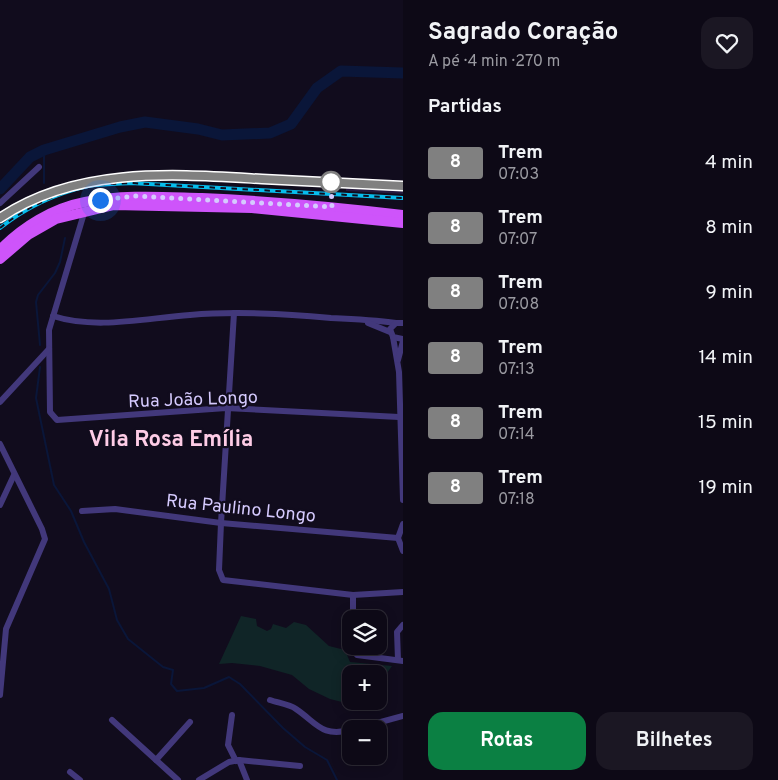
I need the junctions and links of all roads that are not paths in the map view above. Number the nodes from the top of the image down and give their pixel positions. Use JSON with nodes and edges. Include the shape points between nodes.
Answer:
{"nodes":[{"id":1,"x":39,"y":167,"type":"dead end"},
{"id":2,"x":131,"y":196,"type":"junction"},
{"id":3,"x":0,"y":203,"type":"edge"},
{"id":4,"x":85,"y":210,"type":"junction"},
{"id":5,"x":403,"y":215,"type":"edge"},
{"id":6,"x":403,"y":223,"type":"edge"},
{"id":7,"x":0,"y":250,"type":"edge"},
{"id":8,"x":0,"y":259,"type":"edge"},
{"id":9,"x":234,"y":313,"type":"junction"},
{"id":10,"x":53,"y":316,"type":"junction"},
{"id":11,"x":360,"y":320,"type":"junction"},
{"id":12,"x":400,"y":322,"type":"edge"},
{"id":13,"x":392,"y":335,"type":"junction"},
{"id":14,"x":403,"y":340,"type":"edge"},
{"id":15,"x":49,"y":349,"type":"junction"},
{"id":16,"x":397,"y":364,"type":"junction"},
{"id":17,"x":401,"y":372,"type":"edge"},
{"id":18,"x":0,"y":402,"type":"edge"},
{"id":19,"x":226,"y":408,"type":"junction"},
{"id":20,"x":399,"y":417,"type":"junction"},
{"id":21,"x":0,"y":444,"type":"edge"},
{"id":22,"x":14,"y":475,"type":"junction"},
{"id":23,"x":403,"y":500,"type":"edge"},
{"id":24,"x":0,"y":505,"type":"edge"},
{"id":25,"x":82,"y":511,"type":"dead end"},
{"id":26,"x":221,"y":523,"type":"junction"},
{"id":27,"x":403,"y":524,"type":"edge"},
{"id":28,"x":398,"y":538,"type":"junction"},
{"id":29,"x":403,"y":551,"type":"edge"},
{"id":30,"x":403,"y":592,"type":"edge"},
{"id":31,"x":353,"y":595,"type":"junction"},
{"id":32,"x":353,"y":610,"type":"edge"},
{"id":33,"x":403,"y":624,"type":"edge"},
{"id":34,"x":357,"y":655,"type":"edge"},
{"id":35,"x":401,"y":660,"type":"edge"},
{"id":36,"x":0,"y":695,"type":"edge"},
{"id":37,"x":270,"y":700,"type":"dead end"},
{"id":38,"x":232,"y":716,"type":"dead end"},
{"id":39,"x":403,"y":716,"type":"edge"},
{"id":40,"x":112,"y":720,"type":"dead end"},
{"id":41,"x":387,"y":720,"type":"edge"},
{"id":42,"x":190,"y":722,"type":"dead end"},
{"id":43,"x":342,"y":730,"type":"edge"},
{"id":44,"x":156,"y":760,"type":"junction"},
{"id":45,"x":237,"y":760,"type":"junction"},
{"id":46,"x":300,"y":766,"type":"dead end"},
{"id":47,"x":70,"y":772,"type":"dead end"},
{"id":48,"x":80,"y":780,"type":"edge"},
{"id":49,"x":178,"y":780,"type":"edge"},
{"id":50,"x":199,"y":780,"type":"edge"},
{"id":51,"x":248,"y":780,"type":"edge"}],
"edges":[{"from":1,"to":3,"type":"street"},
{"from":2,"to":4,"type":"main road","via":[[89,205]]},
{"from":2,"to":5,"type":"main road","via":[[254,201]]},
{"from":2,"to":7,"type":"main road","via":[[84,202],[51,213],[20,232]]},
{"from":4,"to":6,"type":"main road","via":[[114,205],[245,208]]},
{"from":4,"to":8,"type":"main road","via":[[41,227]]},
{"from":4,"to":10,"type":"street"},
{"from":9,"to":10,"type":"street","via":[[92,322]]},
{"from":9,"to":11,"type":"street"},
{"from":9,"to":19,"type":"street"},
{"from":10,"to":15,"type":"street"},
{"from":11,"to":12,"type":"street"},
{"from":11,"to":13,"type":"street"},
{"from":12,"to":13,"type":"street","via":[[391,327]]},
{"from":13,"to":14,"type":"street"},
{"from":13,"to":16,"type":"street"},
{"from":14,"to":16,"type":"street"},
{"from":15,"to":18,"type":"street"},
{"from":15,"to":19,"type":"street","name":"Rua João Longo","via":[[51,415],[57,420]]},
{"from":16,"to":17,"type":"street"},
{"from":17,"to":20,"type":"street"},
{"from":19,"to":20,"type":"street","name":"Rua João Longo"},
{"from":19,"to":26,"type":"street"},
{"from":20,"to":23,"type":"street"},
{"from":21,"to":22,"type":"street"},
{"from":22,"to":24,"type":"street"},
{"from":22,"to":36,"type":"street","via":[[45,539],[6,629]]},
{"from":25,"to":26,"type":"street","name":"Rua Paulino Longo","via":[[115,509]]},
{"from":26,"to":28,"type":"street","name":"Rua Paulino Longo"},
{"from":26,"to":31,"type":"street","via":[[219,570],[223,580]]},
{"from":27,"to":28,"type":"street"},
{"from":28,"to":29,"type":"street"},
{"from":30,"to":31,"type":"street"},
{"from":31,"to":32,"type":"street"},
{"from":33,"to":35,"type":"street","via":[[397,632]]},
{"from":34,"to":35,"type":"street"},
{"from":37,"to":43,"type":"street","via":[[295,708],[328,732]]},
{"from":38,"to":45,"type":"street","via":[[228,746]]},
{"from":39,"to":41,"type":"street"},
{"from":40,"to":44,"type":"street"},
{"from":42,"to":44,"type":"street"},
{"from":44,"to":49,"type":"street"},
{"from":45,"to":46,"type":"street"},
{"from":45,"to":50,"type":"street"},
{"from":45,"to":51,"type":"street"},
{"from":47,"to":48,"type":"street"}]}
